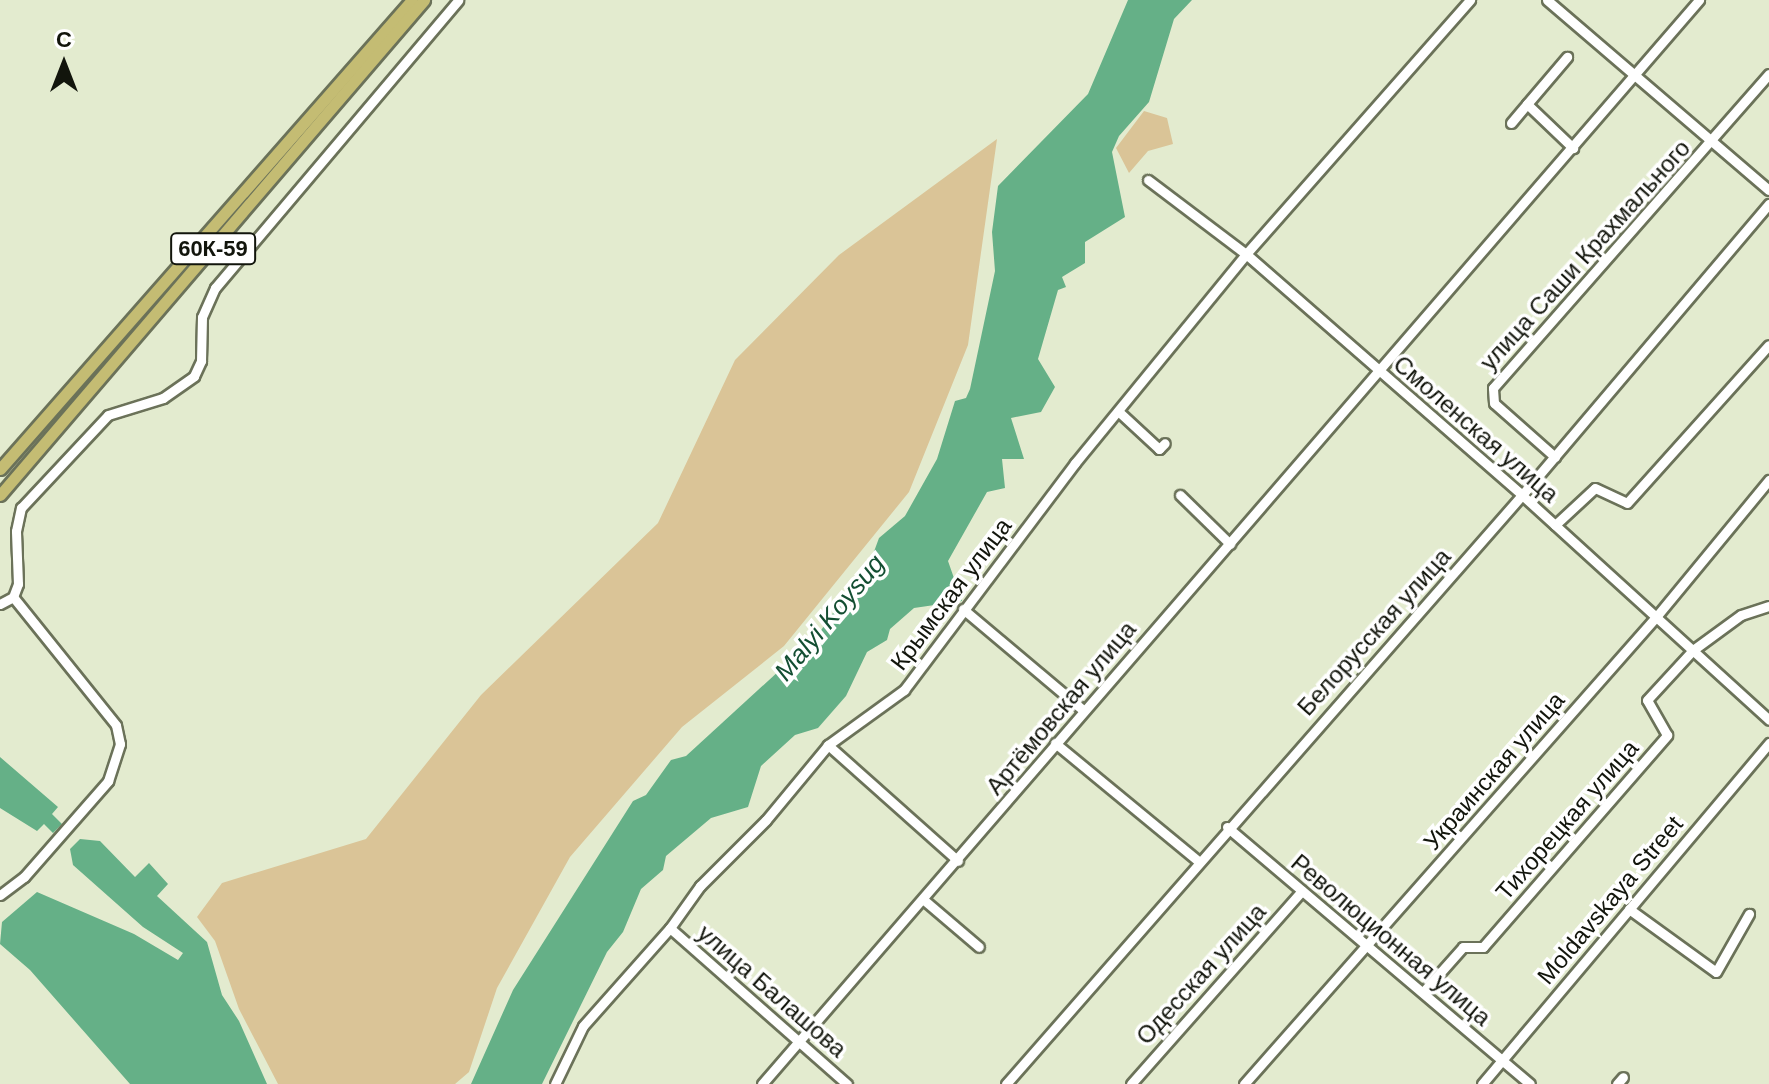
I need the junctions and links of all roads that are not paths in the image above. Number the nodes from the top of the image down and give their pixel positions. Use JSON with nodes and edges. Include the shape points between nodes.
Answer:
{"nodes":[{"id":1,"x":412,"y":0,"type":"edge"},
{"id":2,"x":424,"y":0,"type":"edge"},
{"id":3,"x":458,"y":0,"type":"edge"},
{"id":4,"x":1470,"y":0,"type":"edge"},
{"id":5,"x":1547,"y":0,"type":"edge"},
{"id":6,"x":1699,"y":0,"type":"edge"},
{"id":7,"x":1567,"y":57,"type":"dead end"},
{"id":8,"x":1769,"y":74,"type":"edge"},
{"id":9,"x":1635,"y":75,"type":"junction"},
{"id":10,"x":1527,"y":104,"type":"junction"},
{"id":11,"x":1511,"y":123,"type":"dead end"},
{"id":12,"x":1713,"y":142,"type":"junction"},
{"id":13,"x":1573,"y":148,"type":"junction"},
{"id":14,"x":1148,"y":180,"type":"dead end"},
{"id":15,"x":1769,"y":190,"type":"edge"},
{"id":16,"x":1769,"y":204,"type":"edge"},
{"id":17,"x":1246,"y":254,"type":"junction"},
{"id":18,"x":1769,"y":345,"type":"edge"},
{"id":19,"x":1382,"y":373,"type":"junction"},
{"id":20,"x":1118,"y":411,"type":"junction"},
{"id":21,"x":1165,"y":443,"type":"dead end"},
{"id":22,"x":1555,"y":457,"type":"junction"},
{"id":23,"x":0,"y":469,"type":"edge"},
{"id":24,"x":1769,"y":480,"type":"edge"},
{"id":25,"x":0,"y":495,"type":"edge"},
{"id":26,"x":1180,"y":495,"type":"dead end"},
{"id":27,"x":1522,"y":495,"type":"junction"},
{"id":28,"x":1555,"y":525,"type":"junction"},
{"id":29,"x":1230,"y":544,"type":"junction"},
{"id":30,"x":13,"y":597,"type":"junction"},
{"id":31,"x":0,"y":604,"type":"edge"},
{"id":32,"x":1769,"y":606,"type":"edge"},
{"id":33,"x":963,"y":609,"type":"junction"},
{"id":34,"x":1656,"y":617,"type":"junction"},
{"id":35,"x":1693,"y":650,"type":"junction"},
{"id":36,"x":1083,"y":710,"type":"junction"},
{"id":37,"x":1769,"y":720,"type":"edge"},
{"id":38,"x":1055,"y":743,"type":"junction"},
{"id":39,"x":1769,"y":743,"type":"edge"},
{"id":40,"x":828,"y":745,"type":"junction"},
{"id":41,"x":1227,"y":827,"type":"junction"},
{"id":42,"x":958,"y":861,"type":"junction"},
{"id":43,"x":1198,"y":861,"type":"junction"},
{"id":44,"x":1302,"y":891,"type":"junction"},
{"id":45,"x":0,"y":895,"type":"edge"},
{"id":46,"x":924,"y":900,"type":"junction"},
{"id":47,"x":1629,"y":909,"type":"junction"},
{"id":48,"x":1749,"y":914,"type":"dead end"},
{"id":49,"x":670,"y":928,"type":"junction"},
{"id":50,"x":1368,"y":944,"type":"junction"},
{"id":51,"x":979,"y":947,"type":"dead end"},
{"id":52,"x":1423,"y":992,"type":"junction"},
{"id":53,"x":798,"y":1042,"type":"junction"},
{"id":54,"x":1502,"y":1060,"type":"junction"},
{"id":55,"x":555,"y":1084,"type":"edge"},
{"id":56,"x":762,"y":1084,"type":"edge"},
{"id":57,"x":847,"y":1084,"type":"edge"},
{"id":58,"x":1006,"y":1084,"type":"edge"},
{"id":59,"x":1131,"y":1084,"type":"edge"},
{"id":60,"x":1244,"y":1084,"type":"edge"},
{"id":61,"x":1482,"y":1084,"type":"edge"},
{"id":62,"x":1530,"y":1084,"type":"edge"}],
"edges":[{"from":1,"to":23,"type":"main road","number":"60К-59"},
{"from":2,"to":25,"type":"main road","number":"60К-59"},
{"from":3,"to":30,"type":"street","via":[[215,288],[202,317],[201,361],[194,376],[163,398],[108,415],[21,508]]},
{"from":4,"to":17,"type":"street","name":"Крымская улица"},
{"from":5,"to":9,"type":"street"},
{"from":6,"to":9,"type":"street","name":"Артёмовская улица"},
{"from":7,"to":10,"type":"street"},
{"from":8,"to":12,"type":"street","name":"улица Саши Крахмального"},
{"from":9,"to":12,"type":"street"},
{"from":9,"to":13,"type":"street","name":"Артёмовская улица"},
{"from":10,"to":11,"type":"street"},
{"from":10,"to":13,"type":"street"},
{"from":12,"to":15,"type":"street"},
{"from":12,"to":22,"type":"street","name":"улица Саши Крахмального","via":[[1493,388],[1494,403]]},
{"from":13,"to":19,"type":"street","name":"Артёмовская улица"},
{"from":14,"to":17,"type":"street","name":"Смоленская улица"},
{"from":16,"to":22,"type":"street","name":"Белорусская улица"},
{"from":17,"to":19,"type":"street","name":"Смоленская улица"},
{"from":17,"to":20,"type":"street","name":"Крымская улица"},
{"from":18,"to":28,"type":"street","via":[[1627,503],[1595,488]]},
{"from":19,"to":27,"type":"street","name":"Смоленская улица"},
{"from":19,"to":29,"type":"street","name":"Артёмовская улица"},
{"from":20,"to":21,"type":"street","via":[[1159,449]]},
{"from":20,"to":33,"type":"street","name":"Крымская улица"},
{"from":22,"to":27,"type":"street","name":"Белорусская улица"},
{"from":24,"to":34,"type":"street","name":"Украинская улица"},
{"from":26,"to":29,"type":"street"},
{"from":27,"to":28,"type":"street","name":"Смоленская улица"},
{"from":27,"to":41,"type":"street","name":"Белорусская улица"},
{"from":28,"to":34,"type":"street","name":"Смоленская улица"},
{"from":29,"to":36,"type":"street","name":"Артёмовская улица"},
{"from":30,"to":31,"type":"street"},
{"from":30,"to":45,"type":"street","via":[[116,725],[120,744],[108,781],[24,877]]},
{"from":32,"to":35,"type":"street","name":"Тихорецкая улица","via":[[1741,615]]},
{"from":33,"to":36,"type":"street"},
{"from":33,"to":40,"type":"street","name":"Крымская улица","via":[[904,690]]},
{"from":34,"to":35,"type":"street","name":"Смоленская улица"},
{"from":34,"to":50,"type":"street","name":"Украинская улица"},
{"from":35,"to":37,"type":"street","name":"Смоленская улица"},
{"from":35,"to":52,"type":"street","name":"Тихорецкая улица","via":[[1647,700],[1667,735],[1483,947],[1463,947]]},
{"from":36,"to":38,"type":"street","name":"Артёмовская улица"},
{"from":38,"to":42,"type":"street","name":"Артёмовская улица"},
{"from":38,"to":43,"type":"street"},
{"from":39,"to":47,"type":"street","name":"Moldavskaya Street"},
{"from":40,"to":42,"type":"street"},
{"from":40,"to":49,"type":"street","name":"Крымская улица","via":[[766,820],[700,886]]},
{"from":41,"to":43,"type":"street","name":"Белорусская улица"},
{"from":41,"to":44,"type":"street","name":"Революционная улица"},
{"from":42,"to":46,"type":"street","name":"Артёмовская улица"},
{"from":43,"to":58,"type":"street","name":"Белорусская улица"},
{"from":44,"to":50,"type":"street","name":"Революционная улица"},
{"from":44,"to":59,"type":"street","name":"Одесская улица"},
{"from":46,"to":51,"type":"street"},
{"from":46,"to":53,"type":"street","name":"Артёмовская улица"},
{"from":47,"to":48,"type":"street","via":[[1716,972]]},
{"from":47,"to":54,"type":"street","name":"Moldavskaya Street"},
{"from":49,"to":53,"type":"street","name":"улица Балашова"},
{"from":49,"to":55,"type":"street","name":"Крымская улица","via":[[583,1026]]},
{"from":50,"to":52,"type":"street","name":"Революционная улица"},
{"from":50,"to":60,"type":"street","name":"Украинская улица"},
{"from":52,"to":54,"type":"street","name":"Революционная улица"},
{"from":53,"to":56,"type":"street","name":"Артёмовская улица"},
{"from":53,"to":57,"type":"street","name":"улица Балашова"},
{"from":54,"to":61,"type":"street","name":"Moldavskaya Street"},
{"from":54,"to":62,"type":"street","name":"Революционная улица"}]}
